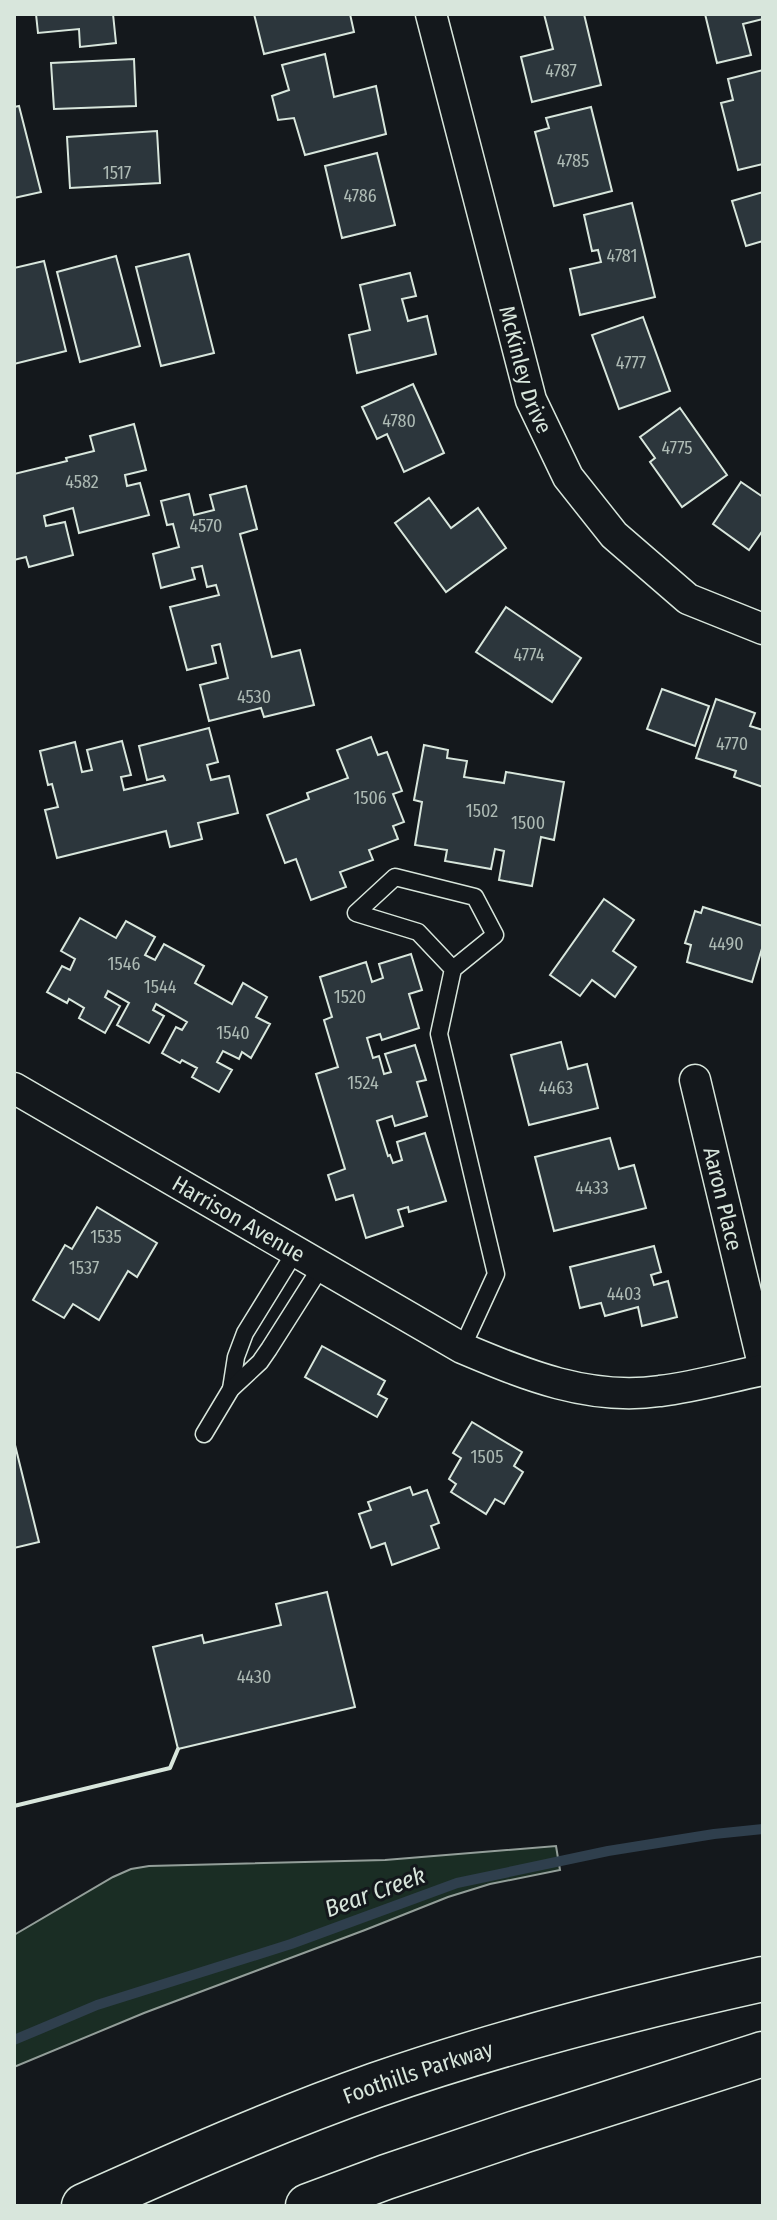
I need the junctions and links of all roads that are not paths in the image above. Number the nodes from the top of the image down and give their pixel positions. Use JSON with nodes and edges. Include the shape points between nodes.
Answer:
{"nodes":[{"id":1,"x":431,"y":14,"type":"edge"},
{"id":2,"x":763,"y":629,"type":"edge"},
{"id":3,"x":453,"y":969,"type":"junction"},
{"id":4,"x":695,"y":1080,"type":"dead end"},
{"id":5,"x":14,"y":1088,"type":"edge"},
{"id":6,"x":295,"y":1252,"type":"junction"},
{"id":7,"x":321,"y":1267,"type":"junction"},
{"id":8,"x":462,"y":1348,"type":"junction"},
{"id":9,"x":763,"y":1367,"type":"edge"},
{"id":10,"x":231,"y":1389,"type":"junction"},
{"id":11,"x":204,"y":1434,"type":"dead end"},
{"id":12,"x":763,"y":1979,"type":"edge"},
{"id":13,"x":763,"y":2054,"type":"edge"},
{"id":14,"x":84,"y":2206,"type":"edge"},
{"id":15,"x":308,"y":2206,"type":"edge"}],
"edges":[{"from":1,"to":2,"type":"street","name":"McKinley Drive","via":[[531,400],[568,477],[614,535],[688,599]]},
{"from":3,"to":3,"type":"lane","via":[[495,935],[475,897],[395,877],[356,913],[418,932]]},
{"from":3,"to":8,"type":"lane","via":[[439,1034],[496,1274]]},
{"from":4,"to":9,"type":"street","name":"Aaron Place"},
{"from":5,"to":6,"type":"street","name":"Harrison Avenue"},
{"from":6,"to":7,"type":"street","name":"Harrison Avenue"},
{"from":6,"to":10,"type":"lane","via":[[245,1333]]},
{"from":7,"to":8,"type":"street","name":"Harrison Avenue"},
{"from":7,"to":10,"type":"lane","via":[[260,1362]]},
{"from":8,"to":9,"type":"street","name":"Harrison Avenue","via":[[566,1387],[602,1393],[658,1392]]},
{"from":10,"to":11,"type":"lane"},
{"from":12,"to":14,"type":"highway","name":"Foothills Parkway","via":[[475,2052],[230,2142]]},
{"from":13,"to":15,"type":"highway"}]}
